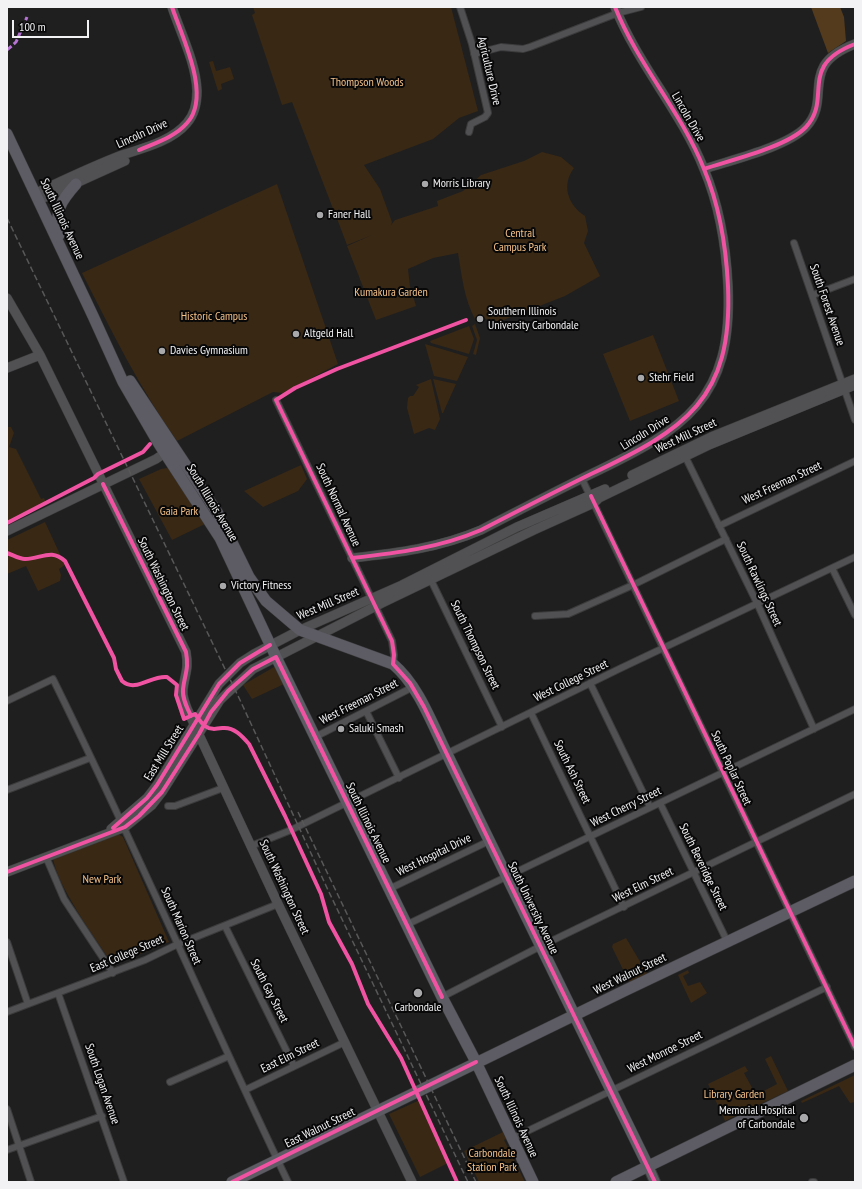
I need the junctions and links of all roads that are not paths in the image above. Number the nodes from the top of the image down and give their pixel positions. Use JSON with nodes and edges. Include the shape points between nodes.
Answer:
{"nodes":[{"id":1,"x":172,"y":7,"type":"edge"},
{"id":2,"x":460,"y":7,"type":"edge"},
{"id":3,"x":641,"y":7,"type":"edge"},
{"id":4,"x":616,"y":10,"type":"edge"},
{"id":5,"x":855,"y":44,"type":"edge"},
{"id":6,"x":474,"y":54,"type":"junction"},
{"id":7,"x":470,"y":132,"type":"dead end"},
{"id":8,"x":7,"y":134,"type":"edge"},
{"id":9,"x":139,"y":150,"type":"junction"},
{"id":10,"x":704,"y":169,"type":"junction"},
{"id":11,"x":76,"y":184,"type":"junction"},
{"id":12,"x":38,"y":197,"type":"junction"},
{"id":13,"x":794,"y":243,"type":"dead end"},
{"id":14,"x":61,"y":249,"type":"junction"},
{"id":15,"x":855,"y":279,"type":"edge"},
{"id":16,"x":813,"y":295,"type":"junction"},
{"id":17,"x":7,"y":298,"type":"edge"},
{"id":18,"x":40,"y":355,"type":"junction"},
{"id":19,"x":7,"y":368,"type":"edge"},
{"id":20,"x":855,"y":378,"type":"edge"},
{"id":21,"x":855,"y":385,"type":"edge"},
{"id":22,"x":844,"y":386,"type":"junction"},
{"id":23,"x":276,"y":400,"type":"dead end"},
{"id":24,"x":855,"y":420,"type":"edge"},
{"id":25,"x":169,"y":450,"type":"junction"},
{"id":26,"x":684,"y":453,"type":"junction"},
{"id":27,"x":855,"y":461,"type":"edge"},
{"id":28,"x":582,"y":479,"type":"junction"},
{"id":29,"x":103,"y":484,"type":"junction"},
{"id":30,"x":592,"y":499,"type":"junction"},
{"id":31,"x":719,"y":526,"type":"junction"},
{"id":32,"x":7,"y":531,"type":"edge"},
{"id":33,"x":726,"y":539,"type":"junction"},
{"id":34,"x":855,"y":557,"type":"edge"},
{"id":35,"x":352,"y":558,"type":"junction"},
{"id":36,"x":832,"y":568,"type":"junction"},
{"id":37,"x":429,"y":576,"type":"junction"},
{"id":38,"x":633,"y":585,"type":"junction"},
{"id":39,"x":374,"y":603,"type":"junction"},
{"id":40,"x":757,"y":603,"type":"junction"},
{"id":41,"x":855,"y":615,"type":"edge"},
{"id":42,"x":535,"y":616,"type":"dead end"},
{"id":43,"x":300,"y":630,"type":"junction"},
{"id":44,"x":316,"y":637,"type":"junction"},
{"id":45,"x":270,"y":645,"type":"junction"},
{"id":46,"x":663,"y":649,"type":"junction"},
{"id":47,"x":276,"y":657,"type":"junction"},
{"id":48,"x":393,"y":664,"type":"junction"},
{"id":49,"x":590,"y":684,"type":"junction"},
{"id":50,"x":413,"y":687,"type":"junction"},
{"id":51,"x":184,"y":699,"type":"junction"},
{"id":52,"x":7,"y":701,"type":"edge"},
{"id":53,"x":206,"y":704,"type":"junction"},
{"id":54,"x":855,"y":709,"type":"edge"},
{"id":55,"x":366,"y":711,"type":"junction"},
{"id":56,"x":531,"y":713,"type":"junction"},
{"id":57,"x":194,"y":724,"type":"junction"},
{"id":58,"x":502,"y":727,"type":"junction"},
{"id":59,"x":814,"y":729,"type":"junction"},
{"id":60,"x":199,"y":734,"type":"junction"},
{"id":61,"x":315,"y":737,"type":"junction"},
{"id":62,"x":189,"y":750,"type":"junction"},
{"id":63,"x":207,"y":753,"type":"junction"},
{"id":64,"x":447,"y":754,"type":"junction"},
{"id":65,"x":90,"y":758,"type":"junction"},
{"id":66,"x":722,"y":772,"type":"junction"},
{"id":67,"x":399,"y":778,"type":"junction"},
{"id":68,"x":223,"y":788,"type":"junction"},
{"id":69,"x":7,"y":790,"type":"edge"},
{"id":70,"x":855,"y":794,"type":"edge"},
{"id":71,"x":347,"y":802,"type":"junction"},
{"id":72,"x":660,"y":802,"type":"junction"},
{"id":73,"x":168,"y":806,"type":"dead end"},
{"id":74,"x":650,"y":808,"type":"junction"},
{"id":75,"x":123,"y":823,"type":"junction"},
{"id":76,"x":591,"y":836,"type":"junction"},
{"id":77,"x":489,"y":841,"type":"junction"},
{"id":78,"x":756,"y":842,"type":"junction"},
{"id":79,"x":251,"y":846,"type":"junction"},
{"id":80,"x":46,"y":857,"type":"junction"},
{"id":81,"x":7,"y":872,"type":"edge"},
{"id":82,"x":694,"y":873,"type":"junction"},
{"id":83,"x":507,"y":877,"type":"junction"},
{"id":84,"x":855,"y":881,"type":"edge"},
{"id":85,"x":389,"y":889,"type":"junction"},
{"id":86,"x":278,"y":904,"type":"junction"},
{"id":87,"x":624,"y":907,"type":"junction"},
{"id":88,"x":789,"y":912,"type":"junction"},
{"id":89,"x":406,"y":925,"type":"junction"},
{"id":90,"x":225,"y":926,"type":"junction"},
{"id":91,"x":727,"y":941,"type":"junction"},
{"id":92,"x":7,"y":942,"type":"edge"},
{"id":93,"x":176,"y":944,"type":"junction"},
{"id":94,"x":541,"y":946,"type":"junction"},
{"id":95,"x":113,"y":973,"type":"junction"},
{"id":96,"x":826,"y":987,"type":"junction"},
{"id":97,"x":58,"y":993,"type":"junction"},
{"id":98,"x":442,"y":998,"type":"junction"},
{"id":99,"x":28,"y":1004,"type":"junction"},
{"id":100,"x":7,"y":1012,"type":"edge"},
{"id":101,"x":574,"y":1015,"type":"junction"},
{"id":102,"x":344,"y":1042,"type":"junction"},
{"id":103,"x":855,"y":1047,"type":"edge"},
{"id":104,"x":229,"y":1056,"type":"junction"},
{"id":105,"x":476,"y":1062,"type":"junction"},
{"id":106,"x":855,"y":1065,"type":"edge"},
{"id":107,"x":294,"y":1066,"type":"junction"},
{"id":108,"x":170,"y":1082,"type":"dead end"},
{"id":109,"x":245,"y":1090,"type":"junction"},
{"id":110,"x":610,"y":1090,"type":"junction"},
{"id":111,"x":417,"y":1092,"type":"joint"},
{"id":112,"x":7,"y":1109,"type":"edge"},
{"id":113,"x":378,"y":1111,"type":"junction"},
{"id":114,"x":102,"y":1116,"type":"junction"},
{"id":115,"x":512,"y":1138,"type":"junction"},
{"id":116,"x":19,"y":1146,"type":"junction"},
{"id":117,"x":7,"y":1150,"type":"edge"},
{"id":118,"x":278,"y":1160,"type":"junction"},
{"id":119,"x":648,"y":1166,"type":"junction"},
{"id":120,"x":31,"y":1182,"type":"edge"},
{"id":121,"x":124,"y":1182,"type":"edge"},
{"id":122,"x":232,"y":1182,"type":"edge"},
{"id":123,"x":288,"y":1182,"type":"edge"},
{"id":124,"x":412,"y":1182,"type":"edge"},
{"id":125,"x":533,"y":1182,"type":"edge"},
{"id":126,"x":616,"y":1182,"type":"edge"},
{"id":127,"x":655,"y":1182,"type":"edge"}],
"edges":[{"from":1,"to":9,"type":"street","name":"Lincoln Drive","via":[[191,62],[197,92],[196,103],[188,123]]},
{"from":2,"to":6,"type":"street","name":"Agriculture Drive"},
{"from":3,"to":4,"type":"street"},
{"from":4,"to":6,"type":"street","via":[[530,47],[501,47]]},
{"from":4,"to":10,"type":"street","name":"Lincoln Drive","via":[[633,46],[679,120]]},
{"from":5,"to":10,"type":"street","via":[[836,52],[826,62],[820,75],[814,112],[801,131],[784,141]]},
{"from":6,"to":7,"type":"street","name":"Agriculture Drive","via":[[488,113],[471,124]]},
{"from":8,"to":12,"type":"highway","name":"South Illinois Avenue"},
{"from":9,"to":11,"type":"street","name":"Lincoln Drive"},
{"from":9,"to":12,"type":"street","name":"Lincoln Drive","via":[[86,170]]},
{"from":10,"to":28,"type":"street","name":"Lincoln Drive","via":[[721,222],[726,261],[728,321],[717,372],[701,401],[668,433]]},
{"from":11,"to":12,"type":"street","name":"Lincoln Drive"},
{"from":11,"to":14,"type":"highway","via":[[62,200],[57,217]]},
{"from":12,"to":14,"type":"highway","name":"South Illinois Avenue"},
{"from":13,"to":16,"type":"street","name":"South Forest Avenue"},
{"from":14,"to":25,"type":"highway","name":"South Illinois Avenue","via":[[123,382]]},
{"from":15,"to":16,"type":"street"},
{"from":16,"to":22,"type":"street","name":"South Forest Avenue"},
{"from":17,"to":18,"type":"street","name":"South Washington Street"},
{"from":18,"to":19,"type":"street"},
{"from":18,"to":29,"type":"street","name":"South Washington Street"},
{"from":20,"to":22,"type":"street","name":"West Mill Street"},
{"from":21,"to":22,"type":"street","name":"West Mill Street"},
{"from":22,"to":24,"type":"street","name":"South Forest Avenue"},
{"from":22,"to":26,"type":"street","name":"West Mill Street"},
{"from":23,"to":35,"type":"street","name":"South Normal Avenue"},
{"from":25,"to":29,"type":"street","via":[[156,459]]},
{"from":25,"to":43,"type":"highway","name":"South Illinois Avenue","via":[[217,512],[259,593]]},
{"from":25,"to":45,"type":"highway","name":"South Illinois Avenue","via":[[220,538]]},
{"from":26,"to":30,"type":"street","name":"West Mill Street"},
{"from":26,"to":31,"type":"street","name":"South Rawlings Street"},
{"from":27,"to":31,"type":"street","name":"West Freeman Street"},
{"from":28,"to":30,"type":"street","name":"South Poplar Street"},
{"from":28,"to":35,"type":"street","name":"Lincoln Drive","via":[[462,538],[428,548]]},
{"from":29,"to":32,"type":"street"},
{"from":29,"to":51,"type":"street","name":"South Washington Street","via":[[186,652],[188,664],[183,690]]},
{"from":30,"to":37,"type":"street","name":"West Mill Street","via":[[517,527]]},
{"from":30,"to":38,"type":"street","name":"South Poplar Street"},
{"from":31,"to":33,"type":"street","name":"South Rawlings Street"},
{"from":33,"to":38,"type":"street"},
{"from":33,"to":40,"type":"street","name":"South Rawlings Street"},
{"from":34,"to":36,"type":"street","name":"West College Street"},
{"from":35,"to":39,"type":"street","name":"South Normal Avenue"},
{"from":36,"to":40,"type":"street","name":"West College Street"},
{"from":36,"to":41,"type":"street"},
{"from":37,"to":39,"type":"street","name":"West Mill Street"},
{"from":37,"to":58,"type":"street","name":"South Thompson Street"},
{"from":38,"to":42,"type":"street","via":[[568,614]]},
{"from":38,"to":46,"type":"street","name":"South Poplar Street"},
{"from":39,"to":43,"type":"street","name":"West Mill Street"},
{"from":39,"to":44,"type":"street","name":"West Mill Street"},
{"from":39,"to":48,"type":"street","name":"South Normal Avenue","via":[[392,640]]},
{"from":40,"to":46,"type":"street","name":"West College Street"},
{"from":40,"to":59,"type":"street","name":"South Rawlings Street"},
{"from":43,"to":44,"type":"highway","name":"South Illinois Avenue"},
{"from":43,"to":45,"type":"street","name":"West Mill Street"},
{"from":44,"to":47,"type":"street","name":"West Mill Street"},
{"from":44,"to":48,"type":"highway","name":"South Illinois Avenue"},
{"from":45,"to":47,"type":"highway","name":"South Illinois Avenue"},
{"from":45,"to":53,"type":"street","name":"East Mill Street","via":[[240,664],[219,684]]},
{"from":46,"to":49,"type":"street","name":"West College Street"},
{"from":46,"to":66,"type":"street","name":"South Poplar Street"},
{"from":47,"to":60,"type":"street","name":"East Mill Street","via":[[253,669],[228,691],[211,712]]},
{"from":47,"to":61,"type":"highway","name":"South Illinois Avenue"},
{"from":48,"to":50,"type":"highway","name":"South University Avenue"},
{"from":49,"to":56,"type":"street","name":"West College Street"},
{"from":49,"to":74,"type":"street"},
{"from":50,"to":55,"type":"street","name":"West Freeman Street"},
{"from":50,"to":64,"type":"highway","name":"South University Avenue"},
{"from":51,"to":53,"type":"street","via":[[193,707]]},
{"from":51,"to":57,"type":"street","name":"South Washington Street"},
{"from":52,"to":65,"type":"street","name":"South Marion Street","via":[[53,679]]},
{"from":53,"to":57,"type":"street","name":"East Mill Street"},
{"from":54,"to":59,"type":"street","name":"West Cherry Street"},
{"from":55,"to":61,"type":"street","name":"West Freeman Street"},
{"from":55,"to":67,"type":"street"},
{"from":56,"to":58,"type":"street","name":"West College Street"},
{"from":56,"to":76,"type":"street","name":"South Ash Street"},
{"from":57,"to":60,"type":"street","name":"South Washington Street"},
{"from":57,"to":75,"type":"street","name":"East Mill Street","via":[[157,785]]},
{"from":58,"to":64,"type":"street","name":"West College Street"},
{"from":59,"to":66,"type":"street","name":"West Cherry Street"},
{"from":60,"to":62,"type":"street","name":"East Mill Street"},
{"from":60,"to":63,"type":"street","name":"South Washington Street"},
{"from":61,"to":71,"type":"highway","name":"South Illinois Avenue"},
{"from":62,"to":63,"type":"street"},
{"from":62,"to":75,"type":"street","name":"East Mill Street","via":[[152,804]]},
{"from":63,"to":68,"type":"street","name":"South Washington Street"},
{"from":64,"to":67,"type":"street","name":"West College Street"},
{"from":64,"to":77,"type":"highway","name":"South University Avenue"},
{"from":65,"to":69,"type":"street"},
{"from":65,"to":75,"type":"street","name":"South Marion Street","via":[[106,794]]},
{"from":66,"to":72,"type":"street","name":"West Cherry Street"},
{"from":66,"to":78,"type":"street","name":"South Poplar Street"},
{"from":67,"to":71,"type":"street","name":"West College Street"},
{"from":68,"to":73,"type":"street","via":[[175,806]]},
{"from":68,"to":79,"type":"street","name":"South Washington Street"},
{"from":70,"to":78,"type":"street","name":"West Elm Street"},
{"from":71,"to":79,"type":"street","name":"West College Street"},
{"from":71,"to":85,"type":"highway","name":"South Illinois Avenue"},
{"from":72,"to":74,"type":"street","name":"West Cherry Street"},
{"from":72,"to":82,"type":"street","name":"South Beveridge Street"},
{"from":74,"to":76,"type":"street","name":"West Cherry Street"},
{"from":75,"to":80,"type":"street","name":"East Mill Street","via":[[103,835]]},
{"from":75,"to":93,"type":"street","name":"South Marion Street"},
{"from":76,"to":83,"type":"street","name":"West Cherry Street"},
{"from":76,"to":87,"type":"street","name":"South Ash Street"},
{"from":77,"to":83,"type":"highway","name":"South University Avenue"},
{"from":77,"to":85,"type":"street","name":"West Hospital Drive"},
{"from":78,"to":82,"type":"street","name":"West Elm Street"},
{"from":78,"to":88,"type":"street","name":"South Poplar Street"},
{"from":79,"to":86,"type":"street","name":"South Washington Street"},
{"from":80,"to":81,"type":"street","name":"East Mill Street"},
{"from":80,"to":95,"type":"street","via":[[64,899]]},
{"from":82,"to":87,"type":"street","name":"West Elm Street"},
{"from":82,"to":91,"type":"street","name":"South Beveridge Street"},
{"from":83,"to":89,"type":"street","name":"West Cherry Street"},
{"from":83,"to":94,"type":"highway","name":"South University Avenue"},
{"from":84,"to":88,"type":"highway","name":"West Walnut Street"},
{"from":85,"to":89,"type":"highway","name":"South Illinois Avenue"},
{"from":86,"to":90,"type":"street","name":"East College Street"},
{"from":86,"to":102,"type":"street","name":"South Washington Street"},
{"from":87,"to":94,"type":"street","name":"West Elm Street"},
{"from":88,"to":91,"type":"highway","name":"West Walnut Street"},
{"from":88,"to":96,"type":"street","name":"South Poplar Street"},
{"from":89,"to":98,"type":"highway","name":"South Illinois Avenue"},
{"from":90,"to":93,"type":"street","name":"East College Street"},
{"from":90,"to":107,"type":"street","name":"South Gay Street"},
{"from":91,"to":101,"type":"highway","name":"West Walnut Street"},
{"from":92,"to":99,"type":"street"},
{"from":93,"to":95,"type":"street","name":"East College Street"},
{"from":93,"to":104,"type":"street","name":"South Marion Street"},
{"from":94,"to":98,"type":"street","name":"West Elm Street"},
{"from":94,"to":101,"type":"highway","name":"South University Avenue"},
{"from":95,"to":97,"type":"street","name":"East College Street"},
{"from":96,"to":103,"type":"street","name":"South Poplar Street"},
{"from":96,"to":110,"type":"street","name":"West Monroe Street"},
{"from":97,"to":99,"type":"street","name":"East College Street"},
{"from":97,"to":114,"type":"street","name":"South Logan Avenue"},
{"from":98,"to":105,"type":"highway","name":"South Illinois Avenue"},
{"from":99,"to":100,"type":"street","name":"East College Street"},
{"from":101,"to":105,"type":"highway","name":"West Walnut Street"},
{"from":101,"to":110,"type":"highway","name":"South University Avenue"},
{"from":102,"to":107,"type":"street","name":"East Elm Street"},
{"from":102,"to":113,"type":"street","name":"South Washington Street"},
{"from":104,"to":108,"type":"street"},
{"from":104,"to":109,"type":"street","name":"South Marion Street"},
{"from":105,"to":111,"type":"highway","name":"West Walnut Street"},
{"from":105,"to":115,"type":"highway","name":"South Illinois Avenue"},
{"from":106,"to":119,"type":"highway"},
{"from":107,"to":109,"type":"street","name":"East Elm Street"},
{"from":109,"to":118,"type":"street","name":"South Marion Street"},
{"from":110,"to":115,"type":"street","name":"West Monroe Street"},
{"from":110,"to":119,"type":"highway","name":"South University Avenue"},
{"from":111,"to":113,"type":"highway","name":"East Walnut Street"},
{"from":112,"to":116,"type":"street"},
{"from":113,"to":118,"type":"highway","name":"East Walnut Street"},
{"from":113,"to":124,"type":"street","name":"South Washington Street"},
{"from":114,"to":116,"type":"street"},
{"from":114,"to":121,"type":"street","name":"South Logan Avenue"},
{"from":115,"to":125,"type":"highway","name":"South Illinois Avenue"},
{"from":116,"to":117,"type":"street"},
{"from":116,"to":120,"type":"street"},
{"from":118,"to":122,"type":"highway","name":"East Walnut Street"},
{"from":118,"to":123,"type":"street","name":"South Marion Street"},
{"from":119,"to":126,"type":"highway"},
{"from":119,"to":127,"type":"main road"}]}
